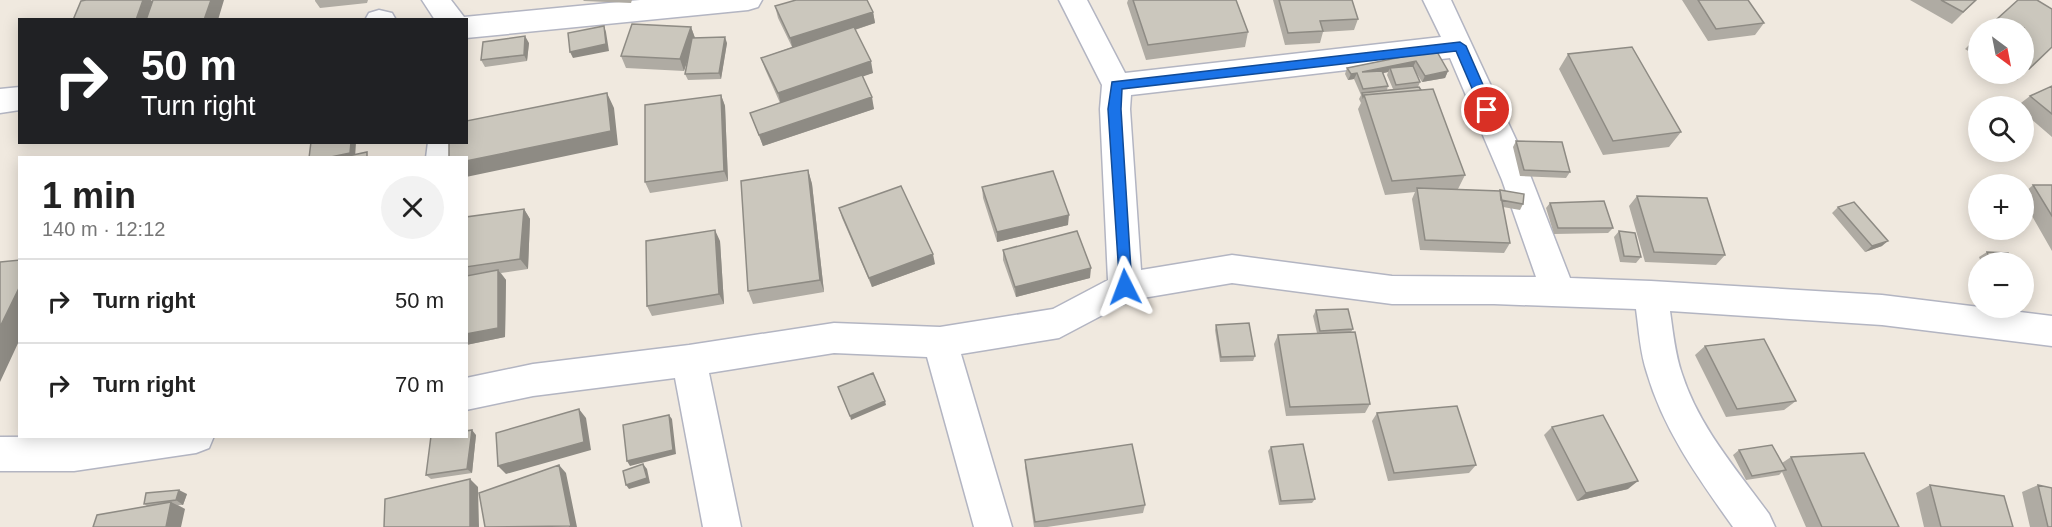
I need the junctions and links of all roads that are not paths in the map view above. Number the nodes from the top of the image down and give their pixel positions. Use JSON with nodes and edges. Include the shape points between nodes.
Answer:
{"nodes":[{"id":1,"x":436,"y":0,"type":"edge"},
{"id":2,"x":747,"y":0,"type":"edge"},
{"id":3,"x":1073,"y":0,"type":"edge"},
{"id":4,"x":1437,"y":0,"type":"edge"},
{"id":5,"x":450,"y":18,"type":"edge"},
{"id":6,"x":468,"y":27,"type":"edge"},
{"id":7,"x":1460,"y":46,"type":"junction"},
{"id":8,"x":1117,"y":85,"type":"junction"},
{"id":9,"x":18,"y":98,"type":"edge"},
{"id":10,"x":0,"y":101,"type":"edge"},
{"id":11,"x":1125,"y":287,"type":"junction"},
{"id":12,"x":1558,"y":292,"type":"junction"},
{"id":13,"x":1651,"y":295,"type":"junction"},
{"id":14,"x":2052,"y":331,"type":"edge"},
{"id":15,"x":940,"y":342,"type":"junction"},
{"id":16,"x":689,"y":361,"type":"junction"},
{"id":17,"x":468,"y":394,"type":"edge"},
{"id":18,"x":182,"y":438,"type":"edge"},
{"id":19,"x":0,"y":454,"type":"edge"},
{"id":20,"x":722,"y":527,"type":"edge"},
{"id":21,"x":993,"y":527,"type":"edge"},
{"id":22,"x":1756,"y":527,"type":"edge"}],
"edges":[{"from":1,"to":5,"type":"street"},
{"from":2,"to":6,"type":"street"},
{"from":3,"to":8,"type":"street"},
{"from":4,"to":7,"type":"street"},
{"from":7,"to":8,"type":"street"},
{"from":7,"to":12,"type":"street","via":[[1533,217]]},
{"from":8,"to":11,"type":"street","via":[[1114,109]]},
{"from":9,"to":10,"type":"street"},
{"from":11,"to":12,"type":"street","via":[[1232,268],[1392,290]]},
{"from":11,"to":15,"type":"street","via":[[1059,323]]},
{"from":12,"to":13,"type":"street"},
{"from":13,"to":14,"type":"street","via":[[1882,310]]},
{"from":13,"to":22,"type":"street","via":[[1664,372],[1679,411],[1704,456]]},
{"from":15,"to":16,"type":"street","via":[[834,338]]},
{"from":15,"to":21,"type":"street"},
{"from":16,"to":17,"type":"street","via":[[532,380]]},
{"from":16,"to":20,"type":"street"},
{"from":18,"to":19,"type":"street","via":[[74,454]]}]}
